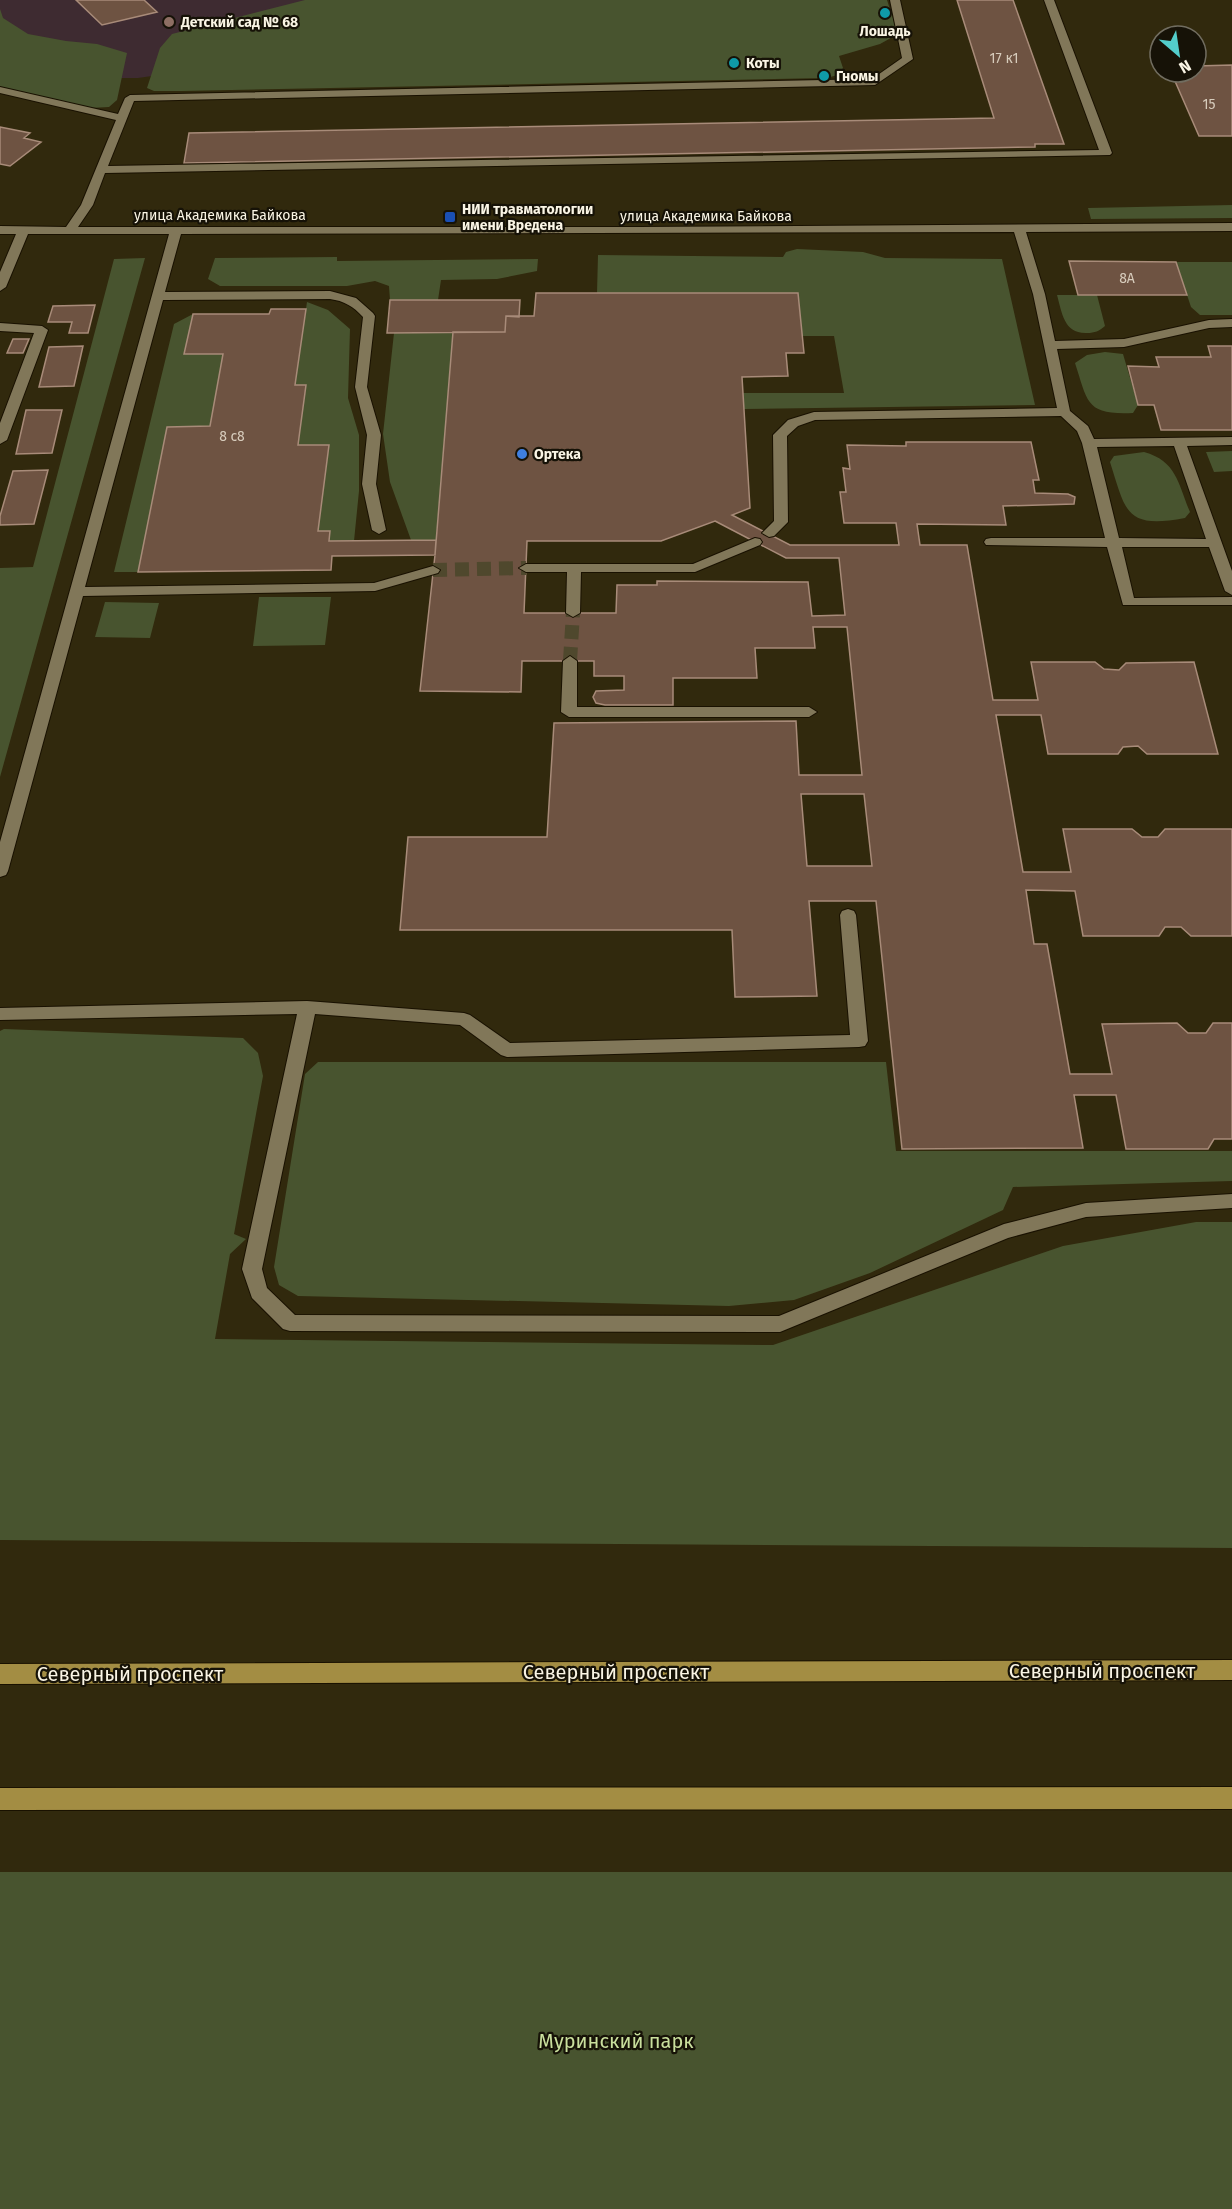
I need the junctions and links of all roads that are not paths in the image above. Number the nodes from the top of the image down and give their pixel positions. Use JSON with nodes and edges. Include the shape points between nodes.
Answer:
{"nodes":[{"id":1,"x":896,"y":0,"type":"edge"},
{"id":2,"x":1049,"y":0,"type":"edge"},
{"id":3,"x":0,"y":90,"type":"edge"},
{"id":4,"x":123,"y":118,"type":"junction"},
{"id":5,"x":102,"y":170,"type":"junction"},
{"id":6,"x":1232,"y":227,"type":"edge"},
{"id":7,"x":1019,"y":229,"type":"junction"},
{"id":8,"x":0,"y":230,"type":"edge"},
{"id":9,"x":22,"y":230,"type":"junction"},
{"id":10,"x":70,"y":230,"type":"junction"},
{"id":11,"x":177,"y":230,"type":"junction"},
{"id":12,"x":0,"y":287,"type":"edge"},
{"id":13,"x":157,"y":296,"type":"junction"},
{"id":14,"x":1232,"y":322,"type":"edge"},
{"id":15,"x":0,"y":327,"type":"edge"},
{"id":16,"x":1048,"y":345,"type":"junction"},
{"id":17,"x":1064,"y":412,"type":"junction"},
{"id":18,"x":0,"y":440,"type":"edge"},
{"id":19,"x":1232,"y":441,"type":"edge"},
{"id":20,"x":1179,"y":442,"type":"junction"},
{"id":21,"x":1089,"y":443,"type":"junction"},
{"id":22,"x":379,"y":530,"type":"dead end"},
{"id":23,"x":769,"y":533,"type":"dead end"},
{"id":24,"x":1113,"y":541,"type":"junction"},
{"id":25,"x":755,"y":542,"type":"dead end"},
{"id":26,"x":992,"y":542,"type":"dead end"},
{"id":27,"x":1216,"y":543,"type":"junction"},
{"id":28,"x":526,"y":568,"type":"tunnel mouth"},
{"id":29,"x":574,"y":568,"type":"junction"},
{"id":30,"x":433,"y":570,"type":"tunnel mouth"},
{"id":31,"x":1232,"y":591,"type":"edge"},
{"id":32,"x":76,"y":592,"type":"junction"},
{"id":33,"x":1232,"y":601,"type":"edge"},
{"id":34,"x":573,"y":613,"type":"tunnel mouth"},
{"id":35,"x":570,"y":661,"type":"tunnel mouth"},
{"id":36,"x":809,"y":712,"type":"dead end"},
{"id":37,"x":0,"y":871,"type":"edge"},
{"id":38,"x":848,"y":915,"type":"dead end"},
{"id":39,"x":307,"y":1007,"type":"junction"},
{"id":40,"x":0,"y":1014,"type":"edge"},
{"id":41,"x":1232,"y":1201,"type":"edge"},
{"id":42,"x":1232,"y":1670,"type":"edge"},
{"id":43,"x":0,"y":1674,"type":"edge"},
{"id":44,"x":1232,"y":1798,"type":"edge"},
{"id":45,"x":0,"y":1799,"type":"edge"}],
"edges":[{"from":1,"to":4,"type":"street","via":[[908,59],[875,82],[130,98]]},
{"from":2,"to":5,"type":"street","via":[[1106,153]]},
{"from":3,"to":4,"type":"street"},
{"from":4,"to":5,"type":"street"},
{"from":5,"to":10,"type":"street","via":[[87,205]]},
{"from":6,"to":7,"type":"street","name":"улица Академика Байкова"},
{"from":7,"to":11,"type":"street","name":"улица Академика Байкова"},
{"from":7,"to":16,"type":"street","via":[[1039,294]]},
{"from":8,"to":9,"type":"street","name":"улица Академика Байкова"},
{"from":9,"to":10,"type":"street","name":"улица Академика Байкова"},
{"from":9,"to":12,"type":"street"},
{"from":10,"to":11,"type":"street","name":"улица Академика Байкова"},
{"from":11,"to":13,"type":"street"},
{"from":13,"to":22,"type":"street","via":[[330,295],[357,302],[369,316],[361,387],[374,435],[369,484]]},
{"from":13,"to":32,"type":"street"},
{"from":14,"to":16,"type":"street","via":[[1124,343]]},
{"from":15,"to":18,"type":"street","via":[[42,330]]},
{"from":16,"to":17,"type":"street"},
{"from":17,"to":21,"type":"street","via":[[1083,429]]},
{"from":17,"to":23,"type":"street","via":[[814,416],[793,423],[780,435],[781,522]]},
{"from":19,"to":20,"type":"street"},
{"from":20,"to":21,"type":"street"},
{"from":20,"to":27,"type":"street"},
{"from":21,"to":24,"type":"street"},
{"from":24,"to":26,"type":"street"},
{"from":24,"to":27,"type":"street"},
{"from":24,"to":33,"type":"street","via":[[1128,602]]},
{"from":25,"to":29,"type":"street","via":[[695,568]]},
{"from":27,"to":31,"type":"street"},
{"from":28,"to":29,"type":"street"},
{"from":29,"to":34,"type":"street"},
{"from":30,"to":32,"type":"street","via":[[375,587]]},
{"from":32,"to":37,"type":"street"},
{"from":35,"to":36,"type":"street","via":[[569,711]]},
{"from":38,"to":39,"type":"street","via":[[859,1041],[507,1050],[464,1019]]},
{"from":39,"to":40,"type":"street"},
{"from":39,"to":41,"type":"street","via":[[252,1269],[259,1292],[290,1323],[780,1324],[1004,1231],[1086,1210]]},
{"from":42,"to":43,"type":"main road","name":"Северный проспект"},
{"from":44,"to":45,"type":"main road"}]}
